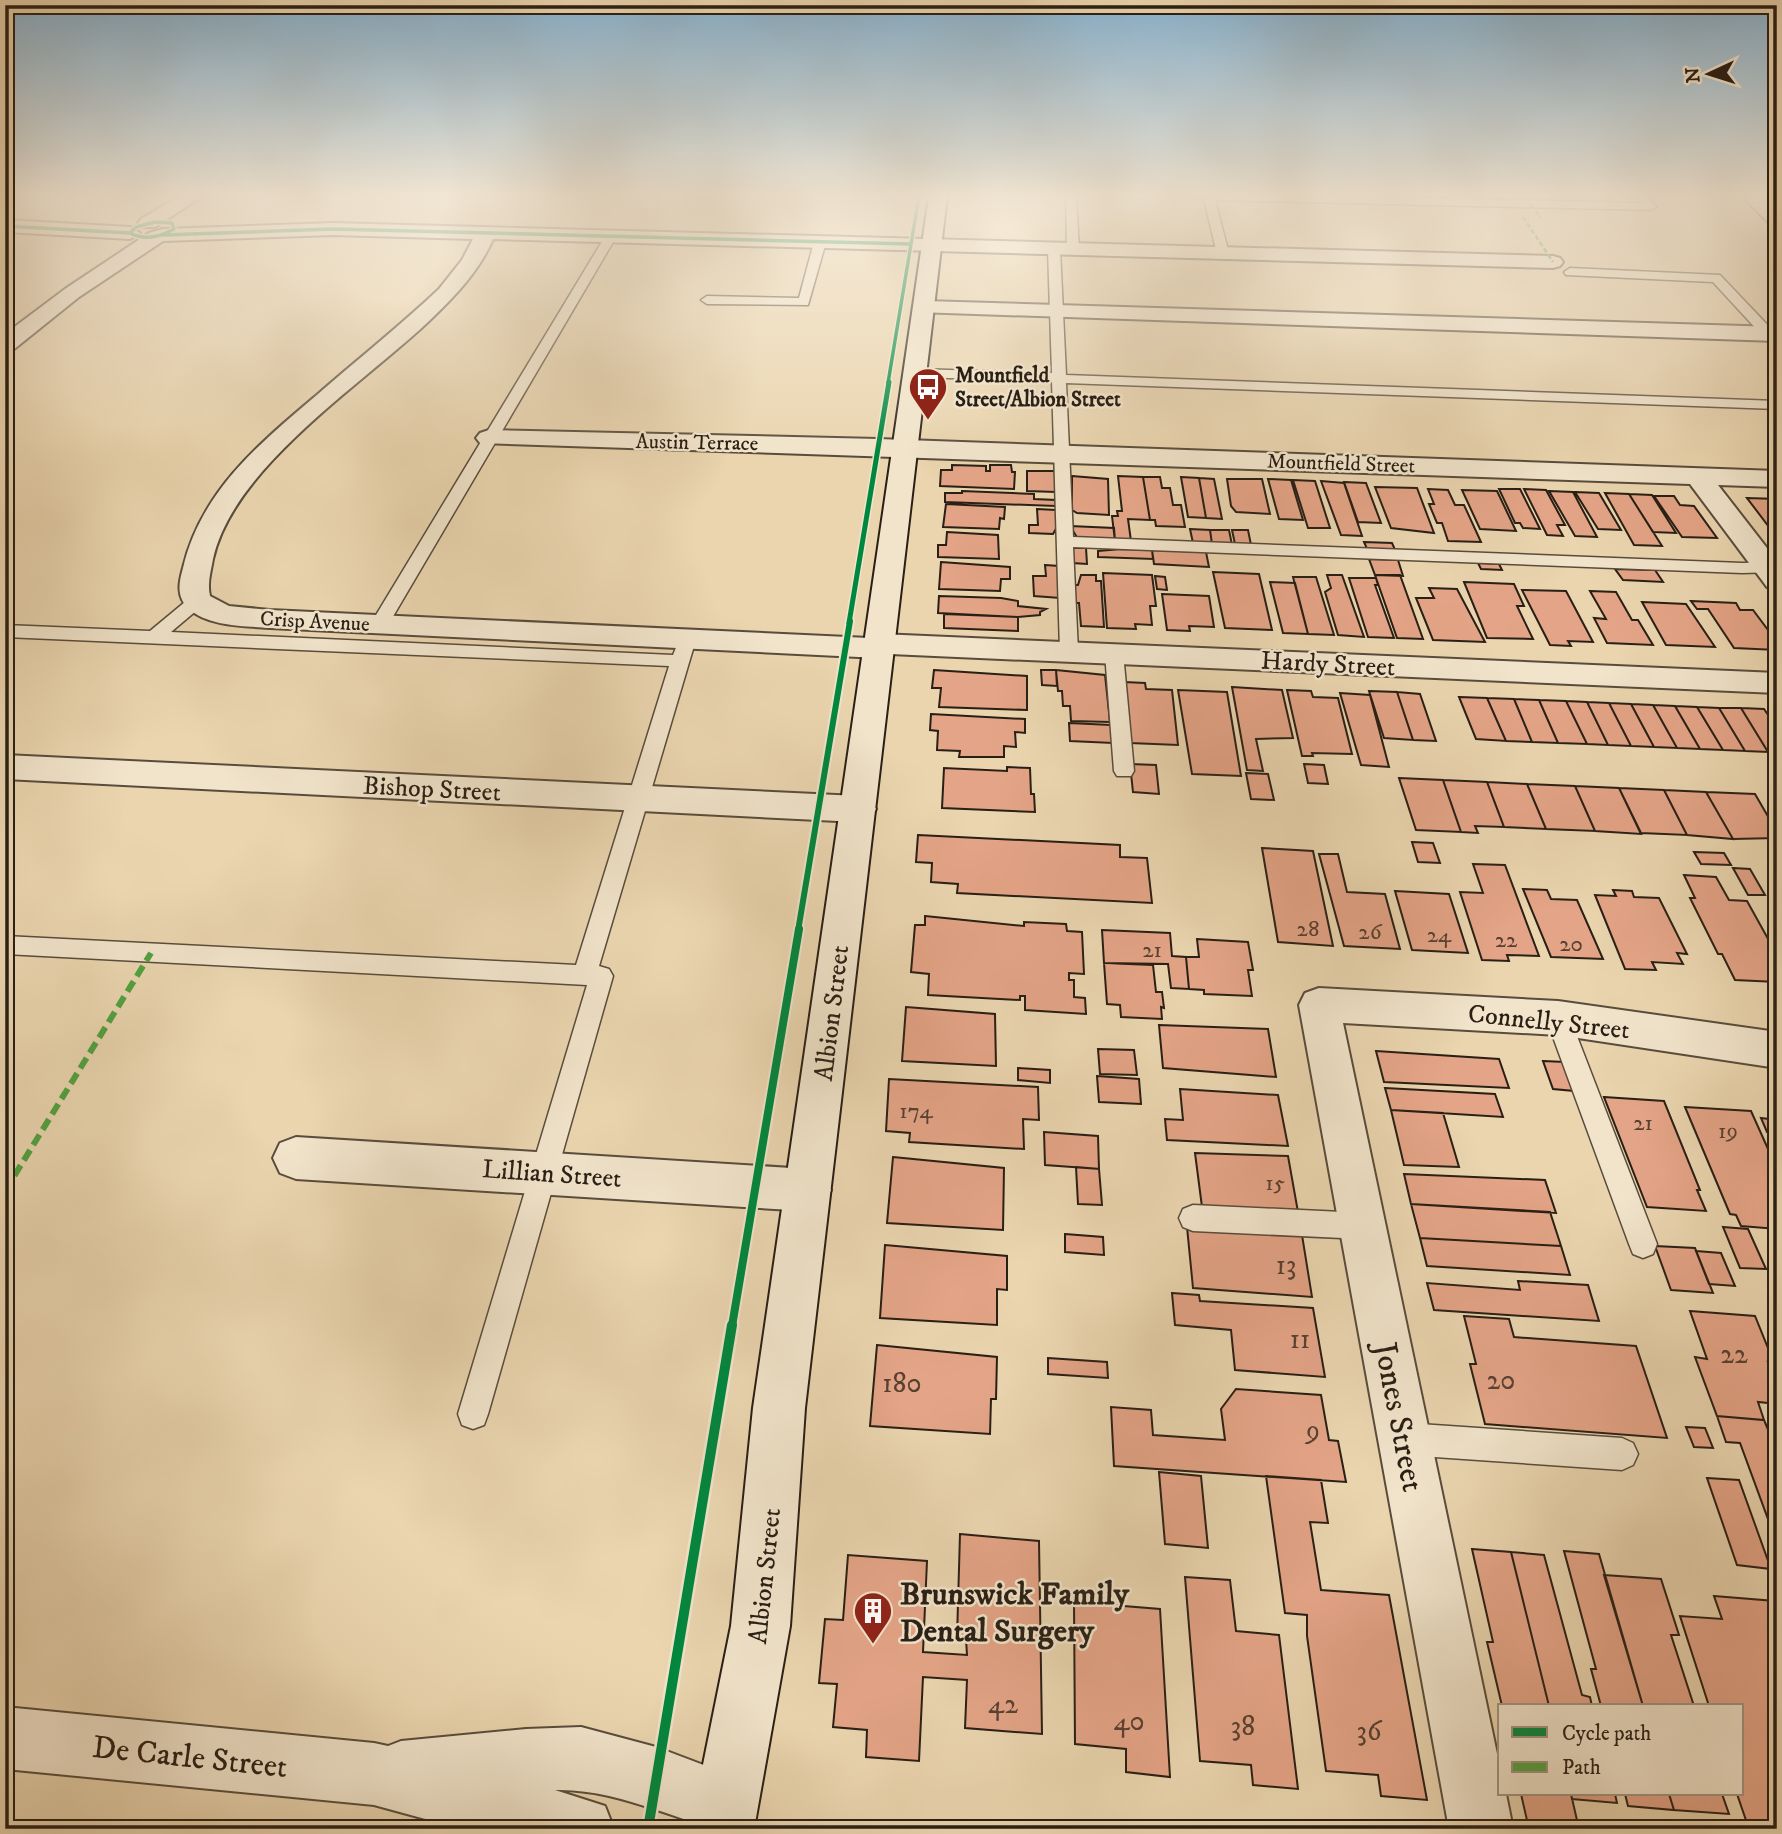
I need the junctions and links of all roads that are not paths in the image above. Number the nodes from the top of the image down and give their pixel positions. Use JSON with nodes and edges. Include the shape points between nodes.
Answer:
{"nodes":[{"id":1,"x":86,"y":282,"type":"edge"},
{"id":2,"x":455,"y":282,"type":"edge"},
{"id":3,"x":583,"y":282,"type":"edge"},
{"id":4,"x":809,"y":282,"type":"edge"},
{"id":5,"x":923,"y":282,"type":"edge"},
{"id":6,"x":1059,"y":282,"type":"edge"},
{"id":7,"x":1720,"y":282,"type":"edge"},
{"id":8,"x":707,"y":300,"type":"dead end"},
{"id":9,"x":925,"y":307,"type":"junction"},
{"id":10,"x":1056,"y":311,"type":"junction"},
{"id":11,"x":1774,"y":337,"type":"edge"},
{"id":12,"x":5,"y":345,"type":"edge"},
{"id":13,"x":915,"y":373,"type":"junction"},
{"id":14,"x":1058,"y":378,"type":"junction"},
{"id":15,"x":1777,"y":405,"type":"edge"},
{"id":16,"x":489,"y":438,"type":"junction"},
{"id":17,"x":905,"y":449,"type":"junction"},
{"id":18,"x":1061,"y":454,"type":"junction"},
{"id":19,"x":1698,"y":476,"type":"junction"},
{"id":20,"x":1777,"y":479,"type":"edge"},
{"id":21,"x":1065,"y":542,"type":"junction"},
{"id":22,"x":1773,"y":572,"type":"edge"},
{"id":23,"x":197,"y":601,"type":"junction"},
{"id":24,"x":379,"y":625,"type":"junction"},
{"id":25,"x":5,"y":631,"type":"edge"},
{"id":26,"x":154,"y":637,"type":"junction"},
{"id":27,"x":452,"y":640,"type":"junction"},
{"id":28,"x":879,"y":646,"type":"junction"},
{"id":29,"x":684,"y":650,"type":"junction"},
{"id":30,"x":1069,"y":652,"type":"junction"},
{"id":31,"x":1114,"y":653,"type":"junction"},
{"id":32,"x":1777,"y":682,"type":"edge"},
{"id":33,"x":5,"y":767,"type":"edge"},
{"id":34,"x":1124,"y":771,"type":"dead end"},
{"id":35,"x":639,"y":798,"type":"junction"},
{"id":36,"x":858,"y":809,"type":"junction"},
{"id":37,"x":5,"y":945,"type":"edge"},
{"id":38,"x":585,"y":975,"type":"junction"},
{"id":39,"x":1319,"y":1005,"type":"joint"},
{"id":40,"x":1558,"y":1018,"type":"junction"},
{"id":41,"x":1777,"y":1050,"type":"edge"},
{"id":42,"x":296,"y":1158,"type":"dead end"},
{"id":43,"x":544,"y":1172,"type":"junction"},
{"id":44,"x":808,"y":1190,"type":"junction"},
{"id":45,"x":1194,"y":1218,"type":"dead end"},
{"id":46,"x":1363,"y":1226,"type":"junction"},
{"id":47,"x":1643,"y":1244,"type":"dead end"},
{"id":48,"x":473,"y":1414,"type":"dead end"},
{"id":49,"x":1405,"y":1440,"type":"junction"},
{"id":50,"x":1622,"y":1454,"type":"dead end"},
{"id":51,"x":5,"y":1738,"type":"edge"},
{"id":52,"x":374,"y":1774,"type":"junction"},
{"id":53,"x":723,"y":1816,"type":"edge"},
{"id":54,"x":582,"y":1829,"type":"edge"},
{"id":55,"x":1480,"y":1829,"type":"edge"}],
"edges":[{"from":1,"to":12,"type":"street"},
{"from":2,"to":23,"type":"street","via":[[238,482],[204,538],[196,570]]},
{"from":3,"to":16,"type":"lane"},
{"from":4,"to":8,"type":"lane","via":[[804,302]]},
{"from":5,"to":9,"type":"street","name":"Albion Street"},
{"from":6,"to":10,"type":"lane"},
{"from":7,"to":11,"type":"lane"},
{"from":9,"to":10,"type":"street"},
{"from":9,"to":13,"type":"street","name":"Albion Street"},
{"from":10,"to":11,"type":"street"},
{"from":10,"to":14,"type":"lane"},
{"from":13,"to":14,"type":"lane"},
{"from":13,"to":17,"type":"street","name":"Albion Street"},
{"from":14,"to":15,"type":"lane"},
{"from":14,"to":18,"type":"lane"},
{"from":16,"to":17,"type":"street","name":"Austin Terrace"},
{"from":16,"to":24,"type":"lane"},
{"from":17,"to":18,"type":"street","name":"Mountfield Street"},
{"from":17,"to":28,"type":"street","name":"Albion Street"},
{"from":18,"to":19,"type":"street","name":"Mountfield Street"},
{"from":18,"to":21,"type":"lane"},
{"from":19,"to":20,"type":"street","name":"Mountfield Street"},
{"from":19,"to":22,"type":"street"},
{"from":21,"to":22,"type":"lane"},
{"from":21,"to":30,"type":"lane"},
{"from":23,"to":24,"type":"street","name":"Crisp Avenue","via":[[236,617]]},
{"from":23,"to":26,"type":"lane"},
{"from":24,"to":27,"type":"street","name":"Crisp Avenue"},
{"from":25,"to":26,"type":"lane"},
{"from":26,"to":27,"type":"lane"},
{"from":27,"to":29,"type":"street","name":"Crisp Avenue"},
{"from":28,"to":29,"type":"street","name":"Crisp Avenue"},
{"from":28,"to":30,"type":"street","name":"Hardy Street"},
{"from":28,"to":36,"type":"street","name":"Albion Street"},
{"from":29,"to":35,"type":"lane"},
{"from":30,"to":31,"type":"street","name":"Hardy Street"},
{"from":31,"to":32,"type":"street","name":"Hardy Street"},
{"from":31,"to":34,"type":"lane"},
{"from":33,"to":35,"type":"street","name":"Bishop Street"},
{"from":35,"to":36,"type":"street","name":"Bishop Street"},
{"from":35,"to":38,"type":"lane"},
{"from":36,"to":44,"type":"street","name":"Albion Street"},
{"from":37,"to":38,"type":"lane"},
{"from":38,"to":43,"type":"lane","via":[[601,976]]},
{"from":39,"to":40,"type":"street","name":"Connelly Street"},
{"from":39,"to":46,"type":"street","name":"Jones Street"},
{"from":40,"to":41,"type":"street","name":"Connelly Street"},
{"from":40,"to":47,"type":"lane"},
{"from":42,"to":43,"type":"street","name":"Lillian Street"},
{"from":43,"to":44,"type":"street","name":"Lillian Street"},
{"from":43,"to":48,"type":"lane"},
{"from":44,"to":53,"type":"street","name":"Albion Street","via":[[779,1409],[769,1543],[750,1696]]},
{"from":45,"to":46,"type":"lane"},
{"from":46,"to":49,"type":"street","name":"Jones Street"},
{"from":49,"to":50,"type":"lane"},
{"from":49,"to":55,"type":"street","name":"Jones Street"},
{"from":51,"to":52,"type":"street","name":"De Carle Street"},
{"from":52,"to":53,"type":"street","name":"De Carle Street","via":[[581,1758],[656,1777]]},
{"from":52,"to":54,"type":"street","name":"De Carle Street"}]}
